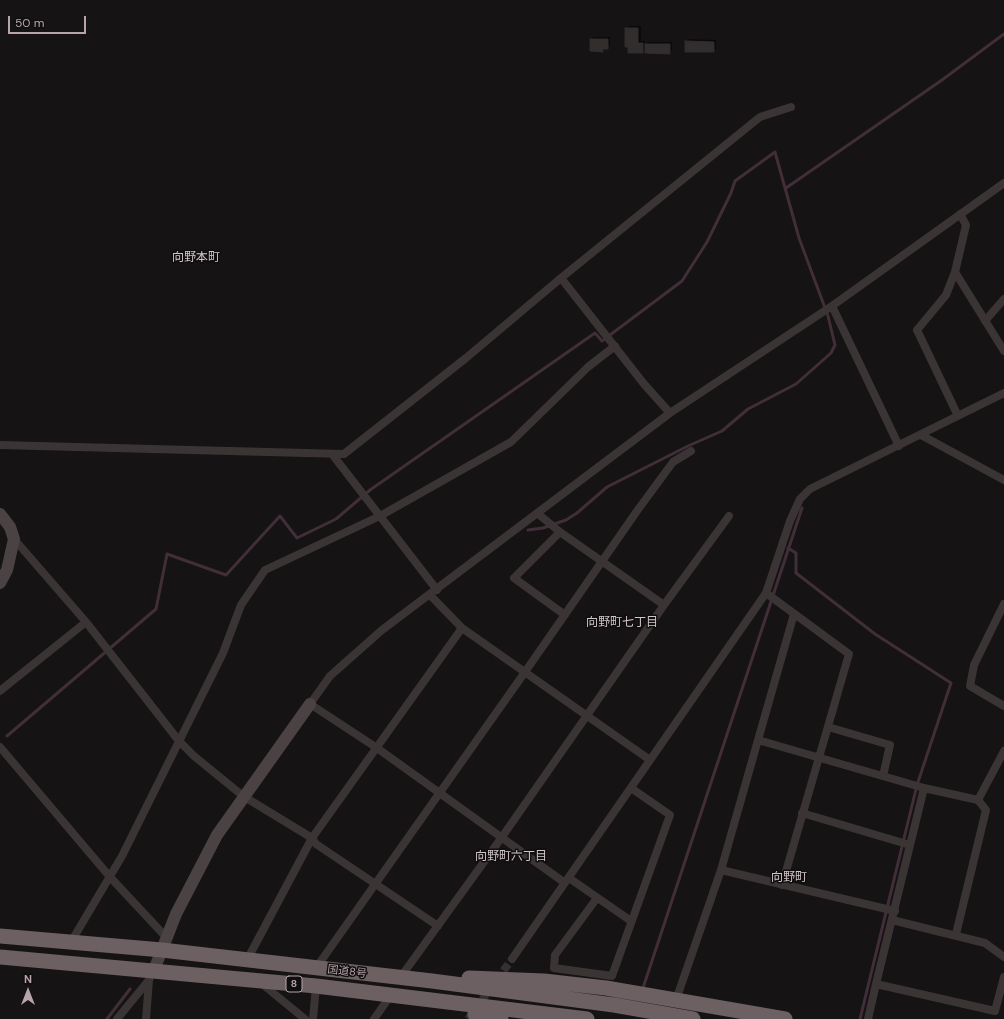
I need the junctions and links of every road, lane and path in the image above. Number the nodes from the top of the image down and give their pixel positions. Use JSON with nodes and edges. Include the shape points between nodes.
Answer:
{"nodes":[{"id":1,"x":791,"y":106,"type":"dead end"},
{"id":2,"x":1004,"y":183,"type":"edge"},
{"id":3,"x":960,"y":214,"type":"junction"},
{"id":4,"x":955,"y":272,"type":"junction"},
{"id":5,"x":561,"y":278,"type":"junction"},
{"id":6,"x":1004,"y":299,"type":"edge"},
{"id":7,"x":832,"y":306,"type":"junction"},
{"id":8,"x":986,"y":321,"type":"junction"},
{"id":9,"x":615,"y":346,"type":"junction"},
{"id":10,"x":1004,"y":351,"type":"edge"},
{"id":11,"x":1004,"y":393,"type":"edge"},
{"id":12,"x":670,"y":413,"type":"junction"},
{"id":13,"x":958,"y":416,"type":"junction"},
{"id":14,"x":921,"y":435,"type":"junction"},
{"id":15,"x":0,"y":445,"type":"edge"},
{"id":16,"x":899,"y":446,"type":"junction"},
{"id":17,"x":691,"y":451,"type":"dead end"},
{"id":18,"x":332,"y":454,"type":"junction"},
{"id":19,"x":1004,"y":480,"type":"edge"},
{"id":20,"x":537,"y":513,"type":"junction"},
{"id":21,"x":0,"y":514,"type":"edge"},
{"id":22,"x":380,"y":516,"type":"junction"},
{"id":23,"x":729,"y":516,"type":"dead end"},
{"id":24,"x":560,"y":532,"type":"junction"},
{"id":25,"x":14,"y":538,"type":"junction"},
{"id":26,"x":602,"y":562,"type":"junction"},
{"id":27,"x":0,"y":583,"type":"edge"},
{"id":28,"x":433,"y":593,"type":"junction"},
{"id":29,"x":766,"y":593,"type":"junction"},
{"id":30,"x":1004,"y":604,"type":"edge"},
{"id":31,"x":664,"y":606,"type":"junction"},
{"id":32,"x":565,"y":614,"type":"junction"},
{"id":33,"x":794,"y":614,"type":"junction"},
{"id":34,"x":86,"y":622,"type":"junction"},
{"id":35,"x":462,"y":628,"type":"junction"},
{"id":36,"x":525,"y":672,"type":"junction"},
{"id":37,"x":0,"y":691,"type":"edge"},
{"id":38,"x":310,"y":704,"type":"junction"},
{"id":39,"x":1004,"y":706,"type":"edge"},
{"id":40,"x":586,"y":716,"type":"junction"},
{"id":41,"x":828,"y":726,"type":"junction"},
{"id":42,"x":758,"y":740,"type":"junction"},
{"id":43,"x":179,"y":741,"type":"junction"},
{"id":44,"x":0,"y":747,"type":"edge"},
{"id":45,"x":377,"y":748,"type":"junction"},
{"id":46,"x":1004,"y":751,"type":"edge"},
{"id":47,"x":818,"y":758,"type":"junction"},
{"id":48,"x":650,"y":760,"type":"junction"},
{"id":49,"x":883,"y":776,"type":"junction"},
{"id":50,"x":918,"y":787,"type":"junction"},
{"id":51,"x":631,"y":788,"type":"junction"},
{"id":52,"x":440,"y":793,"type":"junction"},
{"id":53,"x":243,"y":796,"type":"junction"},
{"id":54,"x":978,"y":800,"type":"junction"},
{"id":55,"x":802,"y":813,"type":"junction"},
{"id":56,"x":502,"y":837,"type":"junction"},
{"id":57,"x":312,"y":838,"type":"junction"},
{"id":58,"x":906,"y":843,"type":"junction"},
{"id":59,"x":721,"y":870,"type":"junction"},
{"id":60,"x":110,"y":877,"type":"junction"},
{"id":61,"x":567,"y":881,"type":"junction"},
{"id":62,"x":375,"y":884,"type":"junction"},
{"id":63,"x":782,"y":885,"type":"junction"},
{"id":64,"x":597,"y":898,"type":"junction"},
{"id":65,"x":895,"y":910,"type":"junction"},
{"id":66,"x":892,"y":920,"type":"junction"},
{"id":67,"x":631,"y":921,"type":"junction"},
{"id":68,"x":438,"y":926,"type":"junction"},
{"id":69,"x":956,"y":934,"type":"junction"},
{"id":70,"x":0,"y":936,"type":"edge"},
{"id":71,"x":71,"y":942,"type":"junction"},
{"id":72,"x":164,"y":944,"type":"junction"},
{"id":73,"x":0,"y":957,"type":"edge"},
{"id":74,"x":1004,"y":957,"type":"edge"},
{"id":75,"x":512,"y":959,"type":"tunnel mouth"},
{"id":76,"x":248,"y":960,"type":"junction"},
{"id":77,"x":316,"y":968,"type":"junction"},
{"id":78,"x":152,"y":975,"type":"junction"},
{"id":79,"x":1004,"y":977,"type":"edge"},
{"id":80,"x":405,"y":979,"type":"junction"},
{"id":81,"x":259,"y":981,"type":"junction"},
{"id":82,"x":876,"y":984,"type":"junction"},
{"id":83,"x":316,"y":986,"type":"junction"},
{"id":84,"x":391,"y":995,"type":"junction"},
{"id":85,"x":415,"y":997,"type":"junction"},
{"id":86,"x":676,"y":1000,"type":"junction"},
{"id":87,"x":481,"y":1017,"type":"edge"},
{"id":88,"x":117,"y":1019,"type":"edge"},
{"id":89,"x":146,"y":1019,"type":"edge"},
{"id":90,"x":305,"y":1019,"type":"edge"},
{"id":91,"x":313,"y":1019,"type":"edge"},
{"id":92,"x":374,"y":1019,"type":"edge"},
{"id":93,"x":501,"y":1019,"type":"edge"},
{"id":94,"x":587,"y":1019,"type":"edge"},
{"id":95,"x":693,"y":1019,"type":"edge"},
{"id":96,"x":785,"y":1019,"type":"edge"},
{"id":97,"x":868,"y":1019,"type":"edge"}],
"edges":[{"from":1,"to":5,"type":"street","via":[[760,117]]},
{"from":2,"to":3,"type":"street"},
{"from":3,"to":4,"type":"street","via":[[966,225]]},
{"from":3,"to":7,"type":"street"},
{"from":4,"to":8,"type":"street"},
{"from":4,"to":13,"type":"street","via":[[946,295],[917,330]]},
{"from":5,"to":9,"type":"street"},
{"from":5,"to":18,"type":"street","via":[[344,454]]},
{"from":6,"to":8,"type":"street"},
{"from":7,"to":12,"type":"street"},
{"from":7,"to":16,"type":"street"},
{"from":8,"to":10,"type":"street"},
{"from":9,"to":12,"type":"street"},
{"from":9,"to":22,"type":"street","via":[[588,367],[510,442]]},
{"from":11,"to":13,"type":"street"},
{"from":12,"to":20,"type":"street"},
{"from":13,"to":14,"type":"street"},
{"from":14,"to":16,"type":"street"},
{"from":14,"to":19,"type":"street"},
{"from":15,"to":18,"type":"street"},
{"from":16,"to":29,"type":"street","via":[[810,489],[800,498]]},
{"from":17,"to":26,"type":"street","via":[[673,462]]},
{"from":18,"to":22,"type":"street"},
{"from":20,"to":24,"type":"street"},
{"from":20,"to":28,"type":"street"},
{"from":21,"to":25,"type":"street","via":[[10,527]]},
{"from":22,"to":28,"type":"street"},
{"from":22,"to":43,"type":"street","via":[[265,570],[241,606],[223,653]]},
{"from":23,"to":31,"type":"street"},
{"from":24,"to":26,"type":"street"},
{"from":24,"to":32,"type":"street","via":[[514,578]]},
{"from":25,"to":27,"type":"street","via":[[7,570]]},
{"from":25,"to":34,"type":"street"},
{"from":26,"to":31,"type":"street"},
{"from":26,"to":32,"type":"street"},
{"from":28,"to":35,"type":"street"},
{"from":28,"to":38,"type":"street","via":[[382,630],[330,676]]},
{"from":29,"to":33,"type":"street"},
{"from":29,"to":48,"type":"street"},
{"from":30,"to":39,"type":"street","via":[[974,665],[970,686]]},
{"from":31,"to":40,"type":"street"},
{"from":32,"to":36,"type":"street"},
{"from":33,"to":41,"type":"street","via":[[849,654]]},
{"from":33,"to":42,"type":"street"},
{"from":34,"to":37,"type":"street"},
{"from":34,"to":43,"type":"street"},
{"from":35,"to":36,"type":"street"},
{"from":35,"to":45,"type":"street"},
{"from":36,"to":40,"type":"street"},
{"from":36,"to":52,"type":"street"},
{"from":38,"to":45,"type":"street"},
{"from":38,"to":53,"type":"street"},
{"from":40,"to":48,"type":"street"},
{"from":40,"to":56,"type":"street"},
{"from":41,"to":47,"type":"street"},
{"from":41,"to":49,"type":"street","via":[[890,745]]},
{"from":42,"to":47,"type":"street"},
{"from":42,"to":59,"type":"street"},
{"from":43,"to":53,"type":"street"},
{"from":43,"to":60,"type":"street"},
{"from":44,"to":60,"type":"street"},
{"from":45,"to":52,"type":"street"},
{"from":45,"to":57,"type":"street"},
{"from":46,"to":54,"type":"street"},
{"from":47,"to":49,"type":"street"},
{"from":47,"to":55,"type":"street"},
{"from":48,"to":51,"type":"street"},
{"from":49,"to":50,"type":"street"},
{"from":50,"to":54,"type":"street"},
{"from":50,"to":58,"type":"street"},
{"from":51,"to":61,"type":"street"},
{"from":51,"to":67,"type":"street","via":[[670,815]]},
{"from":52,"to":56,"type":"street"},
{"from":52,"to":62,"type":"street"},
{"from":53,"to":57,"type":"street"},
{"from":53,"to":72,"type":"street","via":[[216,835],[195,874]]},
{"from":54,"to":69,"type":"street","via":[[986,810]]},
{"from":55,"to":58,"type":"street"},
{"from":55,"to":63,"type":"street"},
{"from":56,"to":61,"type":"street"},
{"from":56,"to":68,"type":"street"},
{"from":57,"to":62,"type":"street","via":[[316,844]]},
{"from":57,"to":76,"type":"street"},
{"from":58,"to":65,"type":"street"},
{"from":59,"to":63,"type":"street"},
{"from":59,"to":86,"type":"street"},
{"from":60,"to":71,"type":"street"},
{"from":60,"to":72,"type":"street"},
{"from":61,"to":64,"type":"street"},
{"from":61,"to":75,"type":"street"},
{"from":62,"to":68,"type":"street"},
{"from":62,"to":77,"type":"street"},
{"from":63,"to":65,"type":"street"},
{"from":64,"to":67,"type":"street"},
{"from":64,"to":67,"type":"street","via":[[555,955],[554,968],[612,976]]},
{"from":65,"to":66,"type":"street"},
{"from":66,"to":69,"type":"street"},
{"from":66,"to":82,"type":"street"},
{"from":68,"to":80,"type":"street"},
{"from":69,"to":74,"type":"street","via":[[986,943]]},
{"from":70,"to":71,"type":"highway","name":"国道8号","number":"8"},
{"from":71,"to":72,"type":"highway","name":"国道8号","number":"8"},
{"from":72,"to":76,"type":"highway","name":"国道8号","number":"8"},
{"from":72,"to":78,"type":"street"},
{"from":73,"to":78,"type":"highway","name":"国道8号","number":"8"},
{"from":76,"to":77,"type":"highway","name":"国道8号","number":"8"},
{"from":77,"to":80,"type":"highway","name":"国道8号","number":"8"},
{"from":78,"to":81,"type":"highway","name":"国道8号","number":"8"},
{"from":78,"to":88,"type":"street"},
{"from":78,"to":89,"type":"street"},
{"from":79,"to":82,"type":"street","via":[[995,1011]]},
{"from":80,"to":86,"type":"highway","number":"8","via":[[478,978],[544,981]]},
{"from":80,"to":95,"type":"highway","name":"国道8号","number":"8","via":[[614,1005]]},
{"from":81,"to":83,"type":"highway","name":"国道8号","number":"8"},
{"from":81,"to":90,"type":"street"},
{"from":82,"to":97,"type":"street"},
{"from":83,"to":84,"type":"highway","name":"国道8号","number":"8"},
{"from":83,"to":91,"type":"street"},
{"from":84,"to":85,"type":"highway","name":"国道8号","number":"8"},
{"from":84,"to":92,"type":"street"},
{"from":85,"to":87,"type":"highway","number":"8"},
{"from":85,"to":94,"type":"highway","name":"国道8号","number":"8"},
{"from":86,"to":96,"type":"highway","number":"8"},
{"from":87,"to":93,"type":"highway","number":"8"}]}
